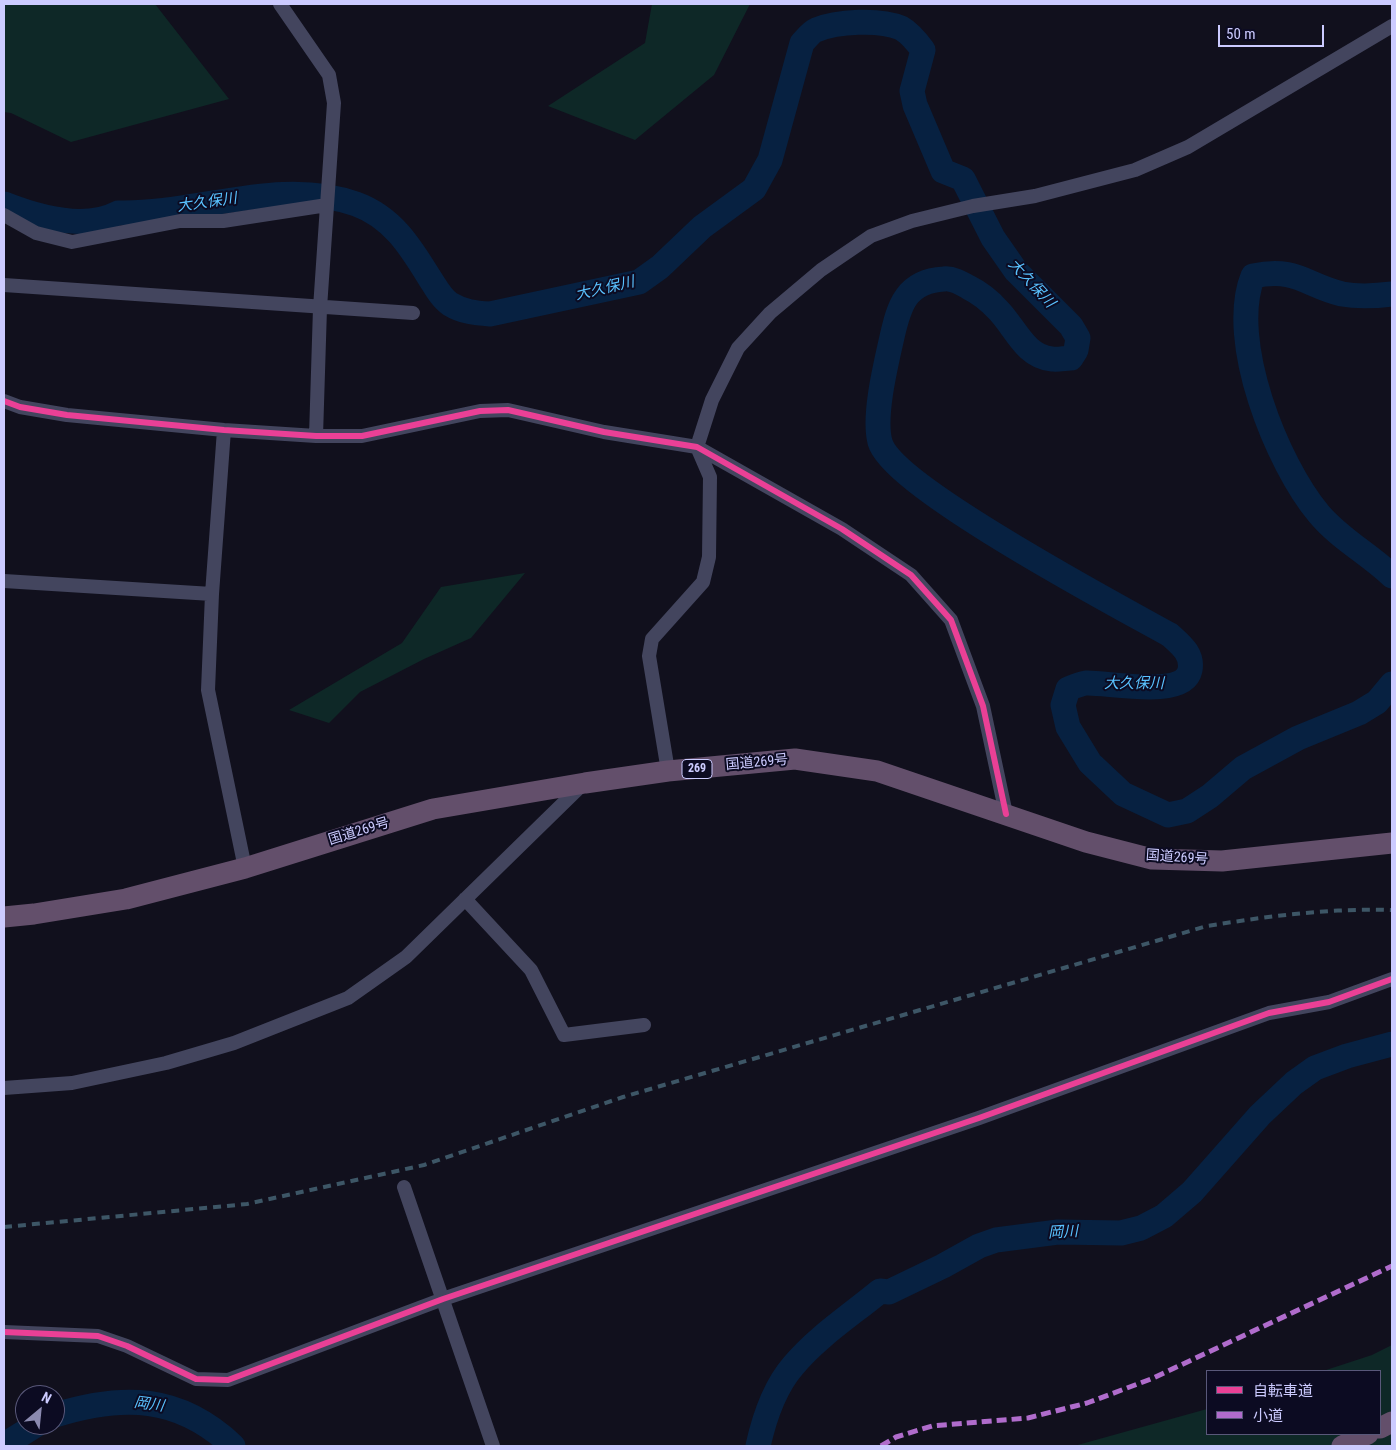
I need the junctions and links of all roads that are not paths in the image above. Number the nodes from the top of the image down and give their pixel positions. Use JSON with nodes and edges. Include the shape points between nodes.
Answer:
{"nodes":[{"id":1,"x":280,"y":4,"type":"edge"},
{"id":2,"x":1392,"y":26,"type":"edge"},
{"id":3,"x":327,"y":205,"type":"junction"},
{"id":4,"x":4,"y":215,"type":"edge"},
{"id":5,"x":4,"y":285,"type":"edge"},
{"id":6,"x":320,"y":308,"type":"junction"},
{"id":7,"x":414,"y":313,"type":"dead end"},
{"id":8,"x":4,"y":401,"type":"edge"},
{"id":9,"x":224,"y":430,"type":"junction"},
{"id":10,"x":316,"y":436,"type":"junction"},
{"id":11,"x":697,"y":447,"type":"junction"},
{"id":12,"x":4,"y":581,"type":"edge"},
{"id":13,"x":212,"y":594,"type":"junction"},
{"id":14,"x":668,"y":771,"type":"junction"},
{"id":15,"x":585,"y":783,"type":"junction"},
{"id":16,"x":1006,"y":814,"type":"junction"},
{"id":17,"x":1392,"y":843,"type":"edge"},
{"id":18,"x":245,"y":868,"type":"junction"},
{"id":19,"x":465,"y":899,"type":"junction"},
{"id":20,"x":4,"y":917,"type":"edge"},
{"id":21,"x":1392,"y":979,"type":"edge"},
{"id":22,"x":644,"y":1025,"type":"dead end"},
{"id":23,"x":4,"y":1088,"type":"edge"},
{"id":24,"x":404,"y":1187,"type":"dead end"},
{"id":25,"x":443,"y":1300,"type":"junction"},
{"id":26,"x":4,"y":1332,"type":"edge"},
{"id":27,"x":1366,"y":1435,"type":"edge"},
{"id":28,"x":493,"y":1446,"type":"edge"},
{"id":29,"x":1342,"y":1446,"type":"edge"}],
"edges":[{"from":1,"to":3,"type":"street","via":[[329,74],[334,103]]},
{"from":2,"to":11,"type":"street","via":[[1188,147],[1135,170],[1035,196],[973,206],[912,221],[871,236],[821,270],[770,313],[738,348],[712,400]]},
{"from":3,"to":4,"type":"street","via":[[223,221],[180,221],[72,242],[36,233]]},
{"from":3,"to":6,"type":"street"},
{"from":5,"to":6,"type":"street"},
{"from":6,"to":7,"type":"street"},
{"from":6,"to":10,"type":"street"},
{"from":8,"to":9,"type":"street","via":[[67,415]]},
{"from":9,"to":10,"type":"street"},
{"from":9,"to":13,"type":"street"},
{"from":10,"to":11,"type":"street","via":[[362,436],[480,411],[508,410],[604,432]]},
{"from":11,"to":14,"type":"street","via":[[710,477],[709,557],[703,582],[652,639],[649,656]]},
{"from":11,"to":16,"type":"street","via":[[835,524],[911,575],[951,620],[983,706]]},
{"from":12,"to":13,"type":"street"},
{"from":13,"to":18,"type":"street","via":[[208,690]]},
{"from":14,"to":15,"type":"highway","name":"国道269号","number":"269"},
{"from":14,"to":16,"type":"highway","name":"国道269号","number":"269","via":[[795,760],[877,771]]},
{"from":15,"to":18,"type":"highway","name":"国道269号","number":"269","via":[[433,809]]},
{"from":15,"to":19,"type":"street"},
{"from":16,"to":17,"type":"highway","name":"国道269号","number":"269","via":[[1086,842],[1152,859],[1222,861]]},
{"from":18,"to":20,"type":"highway","name":"国道269号","number":"269","via":[[126,899]]},
{"from":19,"to":22,"type":"street","via":[[531,970],[564,1035]]},
{"from":19,"to":23,"type":"street","via":[[406,956],[348,998],[234,1043],[166,1064],[72,1083]]},
{"from":21,"to":25,"type":"street","via":[[1329,1002],[1269,1013],[969,1121]]},
{"from":24,"to":25,"type":"street"},
{"from":25,"to":26,"type":"street","via":[[228,1380],[196,1380],[127,1346],[98,1336]]},
{"from":25,"to":28,"type":"street"},
{"from":27,"to":29,"type":"highway"}]}
